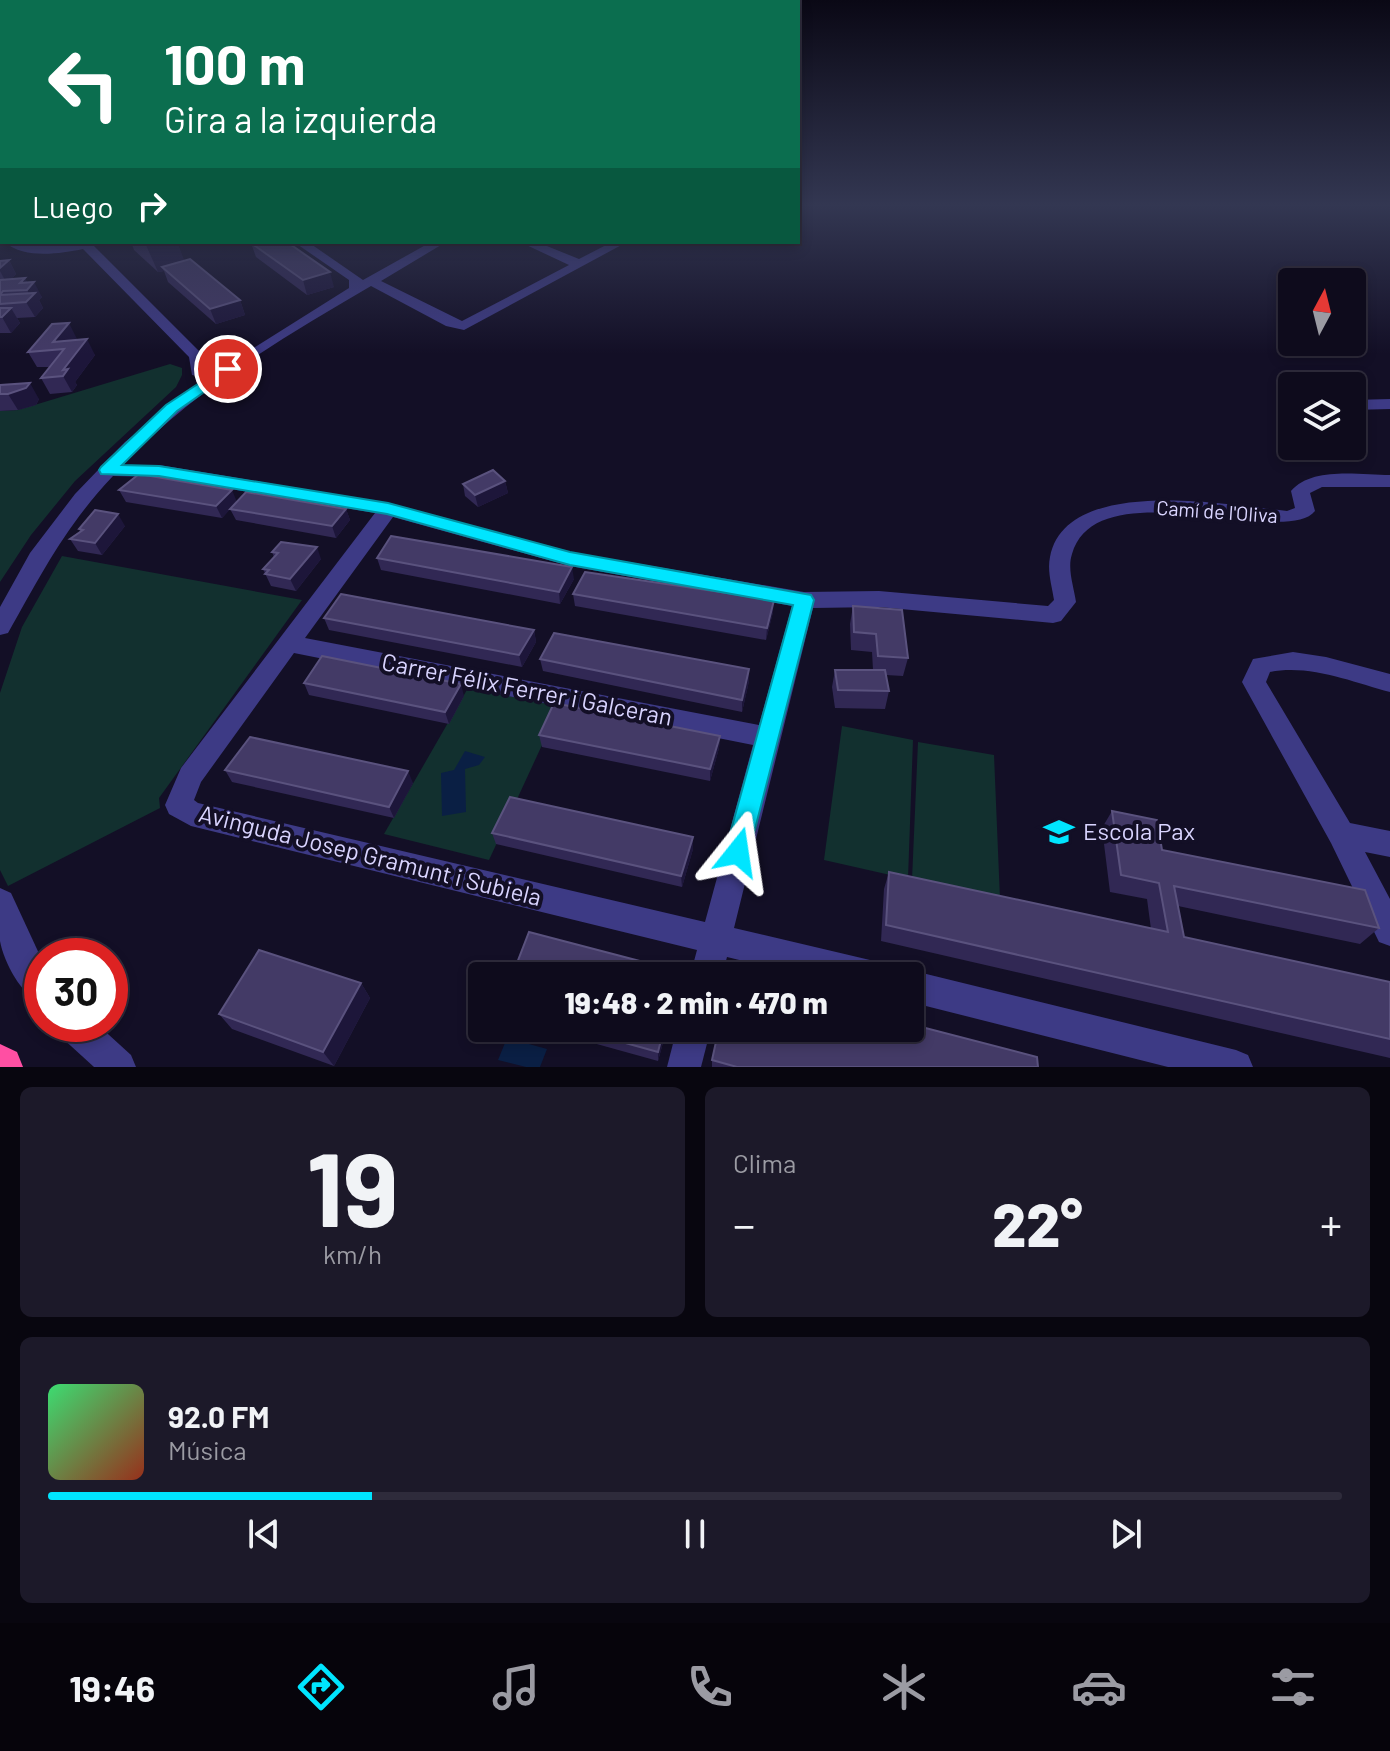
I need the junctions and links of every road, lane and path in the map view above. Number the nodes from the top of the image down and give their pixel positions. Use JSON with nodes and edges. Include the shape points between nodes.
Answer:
{"nodes":[{"id":1,"x":103,"y":255,"type":"edge"},
{"id":2,"x":319,"y":255,"type":"edge"},
{"id":3,"x":417,"y":255,"type":"edge"},
{"id":4,"x":557,"y":255,"type":"edge"},
{"id":5,"x":597,"y":255,"type":"edge"},
{"id":6,"x":579,"y":264,"type":"junction"},
{"id":7,"x":371,"y":281,"type":"junction"},
{"id":8,"x":356,"y":289,"type":"junction"},
{"id":9,"x":212,"y":365,"type":"junction"},
{"id":10,"x":1390,"y":404,"type":"edge"},
{"id":11,"x":1366,"y":405,"type":"edge"},
{"id":12,"x":107,"y":470,"type":"junction"},
{"id":13,"x":1390,"y":481,"type":"edge"},
{"id":14,"x":388,"y":509,"type":"junction"},
{"id":15,"x":804,"y":600,"type":"junction"},
{"id":16,"x":0,"y":627,"type":"edge"},
{"id":17,"x":287,"y":643,"type":"junction"},
{"id":18,"x":1390,"y":683,"type":"edge"},
{"id":19,"x":768,"y":737,"type":"junction"},
{"id":20,"x":1341,"y":834,"type":"junction"},
{"id":21,"x":1390,"y":844,"type":"edge"},
{"id":22,"x":0,"y":903,"type":"edge"},
{"id":23,"x":1390,"y":931,"type":"edge"},
{"id":24,"x":716,"y":937,"type":"junction"},
{"id":25,"x":24,"y":961,"type":"edge"},
{"id":26,"x":710,"y":962,"type":"edge"},
{"id":27,"x":815,"y":962,"type":"edge"},
{"id":28,"x":924,"y":989,"type":"edge"},
{"id":29,"x":92,"y":1042,"type":"edge"},
{"id":30,"x":690,"y":1042,"type":"edge"},
{"id":31,"x":119,"y":1067,"type":"edge"},
{"id":32,"x":684,"y":1067,"type":"edge"},
{"id":33,"x":1236,"y":1067,"type":"edge"}],
"edges":[{"from":1,"to":9,"type":"street"},
{"from":2,"to":8,"type":"street","via":[[356,279]]},
{"from":3,"to":7,"type":"street"},
{"from":4,"to":6,"type":"street"},
{"from":5,"to":6,"type":"street"},
{"from":6,"to":7,"type":"street","via":[[464,326]]},
{"from":7,"to":8,"type":"street"},
{"from":8,"to":9,"type":"street","via":[[250,352]]},
{"from":9,"to":12,"type":"street","via":[[187,396]]},
{"from":10,"to":11,"type":"street"},
{"from":12,"to":14,"type":"street","via":[[159,471]]},
{"from":12,"to":16,"type":"street","via":[[45,549]]},
{"from":13,"to":15,"type":"street","name":"Camí de l'Oliva","via":[[1319,481],[1300,491],[1305,511],[1289,517],[1180,506],[1097,514],[1066,543],[1060,558],[1065,602],[1053,615],[879,599]]},
{"from":14,"to":15,"type":"street","via":[[570,559]]},
{"from":14,"to":17,"type":"street","name":"Avinguda Josep Gramunt i Subiela"},
{"from":15,"to":19,"type":"street"},
{"from":17,"to":19,"type":"street","name":"Carrer Félix Ferrer i Galceran"},
{"from":17,"to":24,"type":"street","name":"Avinguda Josep Gramunt i Subiela","via":[[190,776],[179,805],[191,814]]},
{"from":18,"to":20,"type":"street","via":[[1280,660],[1261,665],[1254,682]]},
{"from":19,"to":24,"type":"street"},
{"from":20,"to":21,"type":"street"},
{"from":20,"to":23,"type":"street"},
{"from":22,"to":25,"type":"street"},
{"from":24,"to":26,"type":"street"},
{"from":24,"to":27,"type":"street","name":"Avinguda Josep Gramunt i Subiela"},
{"from":28,"to":33,"type":"street"},
{"from":29,"to":31,"type":"street"},
{"from":30,"to":32,"type":"street"}]}
